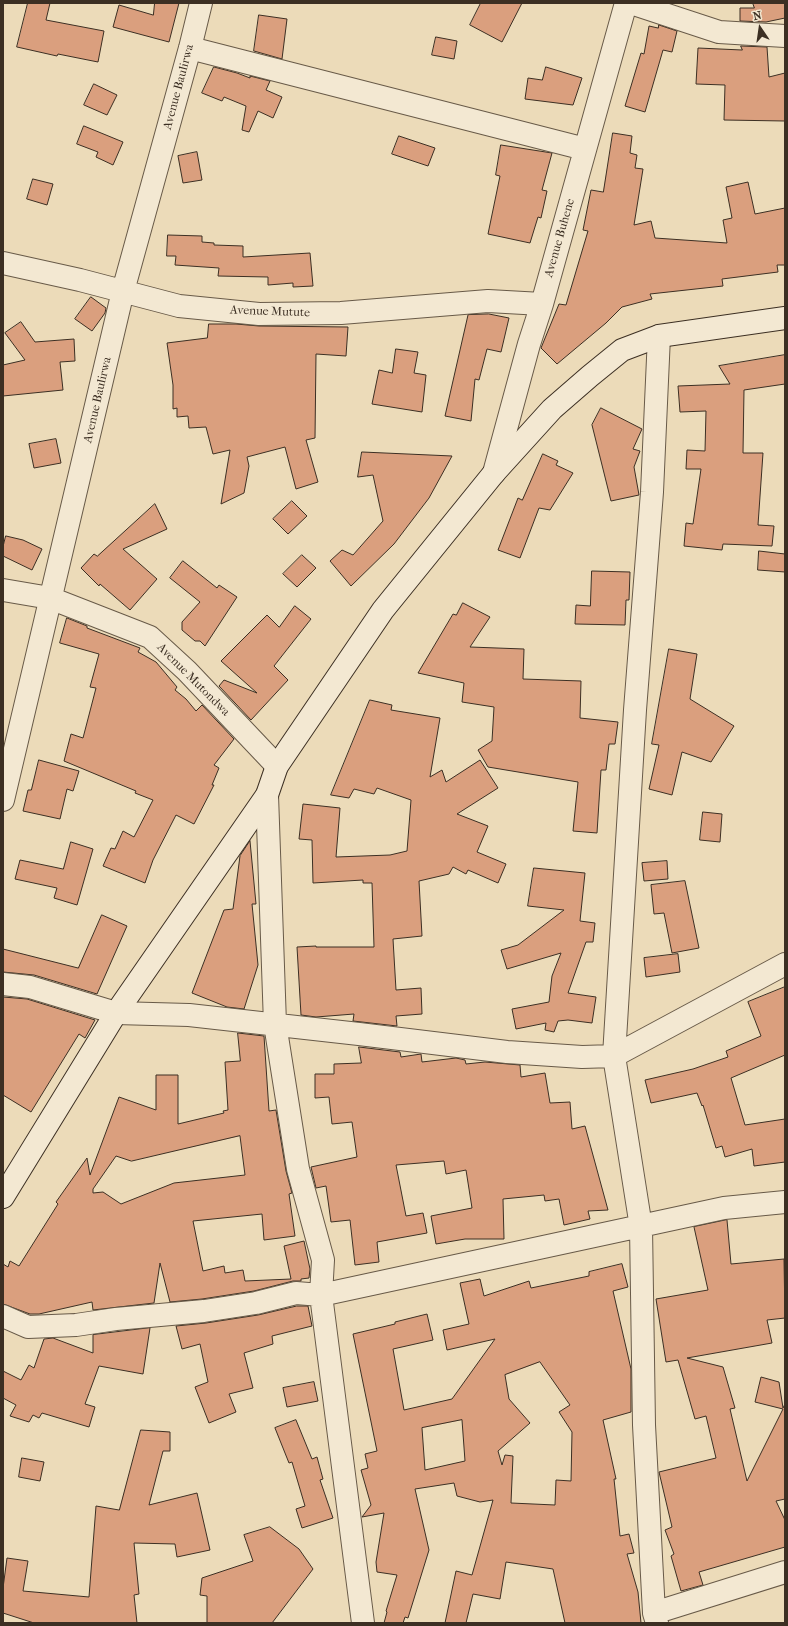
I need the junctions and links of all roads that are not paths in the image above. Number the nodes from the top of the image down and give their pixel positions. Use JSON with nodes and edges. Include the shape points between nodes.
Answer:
{"nodes":[{"id":1,"x":201,"y":3,"type":"edge"},
{"id":2,"x":626,"y":3,"type":"edge"},
{"id":3,"x":632,"y":3,"type":"edge"},
{"id":4,"x":785,"y":36,"type":"edge"},
{"id":5,"x":190,"y":48,"type":"junction"},
{"id":6,"x":585,"y":149,"type":"junction"},
{"id":7,"x":3,"y":263,"type":"edge"},
{"id":8,"x":123,"y":291,"type":"junction"},
{"id":9,"x":542,"y":304,"type":"junction"},
{"id":10,"x":785,"y":318,"type":"edge"},
{"id":11,"x":659,"y":336,"type":"junction"},
{"id":12,"x":494,"y":473,"type":"junction"},
{"id":13,"x":3,"y":590,"type":"edge"},
{"id":14,"x":50,"y":598,"type":"junction"},
{"id":15,"x":277,"y":766,"type":"junction"},
{"id":16,"x":267,"y":795,"type":"junction"},
{"id":17,"x":3,"y":800,"type":"edge"},
{"id":18,"x":785,"y":964,"type":"edge"},
{"id":19,"x":3,"y":984,"type":"edge"},
{"id":20,"x":116,"y":1013,"type":"junction"},
{"id":21,"x":275,"y":1024,"type":"junction"},
{"id":22,"x":614,"y":1056,"type":"junction"},
{"id":23,"x":3,"y":1197,"type":"edge"},
{"id":24,"x":785,"y":1202,"type":"edge"},
{"id":25,"x":641,"y":1227,"type":"junction"},
{"id":26,"x":321,"y":1295,"type":"junction"},
{"id":27,"x":3,"y":1316,"type":"edge"},
{"id":28,"x":785,"y":1572,"type":"edge"},
{"id":29,"x":656,"y":1618,"type":"edge"},
{"id":30,"x":363,"y":1623,"type":"edge"}],
"edges":[{"from":1,"to":5,"type":"street","name":"Avenue Baulirwa"},
{"from":2,"to":6,"type":"street","name":"Avenue Buhene"},
{"from":3,"to":4,"type":"street","via":[[719,32]]},
{"from":5,"to":6,"type":"street"},
{"from":5,"to":8,"type":"street","name":"Avenue Baulirwa"},
{"from":6,"to":9,"type":"street","name":"Avenue Buhene"},
{"from":7,"to":8,"type":"street","name":"Avenue Mutute"},
{"from":8,"to":9,"type":"street","name":"Avenue Mutute","via":[[179,306],[259,314],[341,313],[488,301]]},
{"from":8,"to":14,"type":"street","name":"Avenue Baulirwa"},
{"from":9,"to":12,"type":"street","name":"Avenue Buhene"},
{"from":10,"to":11,"type":"street"},
{"from":11,"to":12,"type":"street","via":[[622,350],[590,376],[552,410]]},
{"from":11,"to":22,"type":"street","via":[[652,492],[635,710]]},
{"from":12,"to":15,"type":"street","via":[[383,610]]},
{"from":13,"to":14,"type":"street","name":"Avenue Mutondwa"},
{"from":14,"to":15,"type":"street","name":"Avenue Mutondwa","via":[[150,637],[187,671]]},
{"from":14,"to":17,"type":"street","name":"Avenue Baulirwa"},
{"from":15,"to":16,"type":"street"},
{"from":16,"to":20,"type":"street"},
{"from":16,"to":21,"type":"street"},
{"from":18,"to":22,"type":"street"},
{"from":19,"to":20,"type":"street","via":[[30,987]]},
{"from":20,"to":21,"type":"street","via":[[189,1015]]},
{"from":20,"to":23,"type":"street"},
{"from":21,"to":22,"type":"street","via":[[507,1052],[582,1057]]},
{"from":21,"to":26,"type":"street","via":[[298,1169],[323,1260]]},
{"from":22,"to":25,"type":"street"},
{"from":24,"to":25,"type":"street","via":[[724,1208]]},
{"from":25,"to":26,"type":"street"},
{"from":25,"to":29,"type":"street","via":[[644,1425]]},
{"from":26,"to":27,"type":"street","via":[[296,1293],[256,1303],[204,1311],[76,1325],[28,1327]]},
{"from":26,"to":30,"type":"street"},
{"from":28,"to":29,"type":"street"}]}
